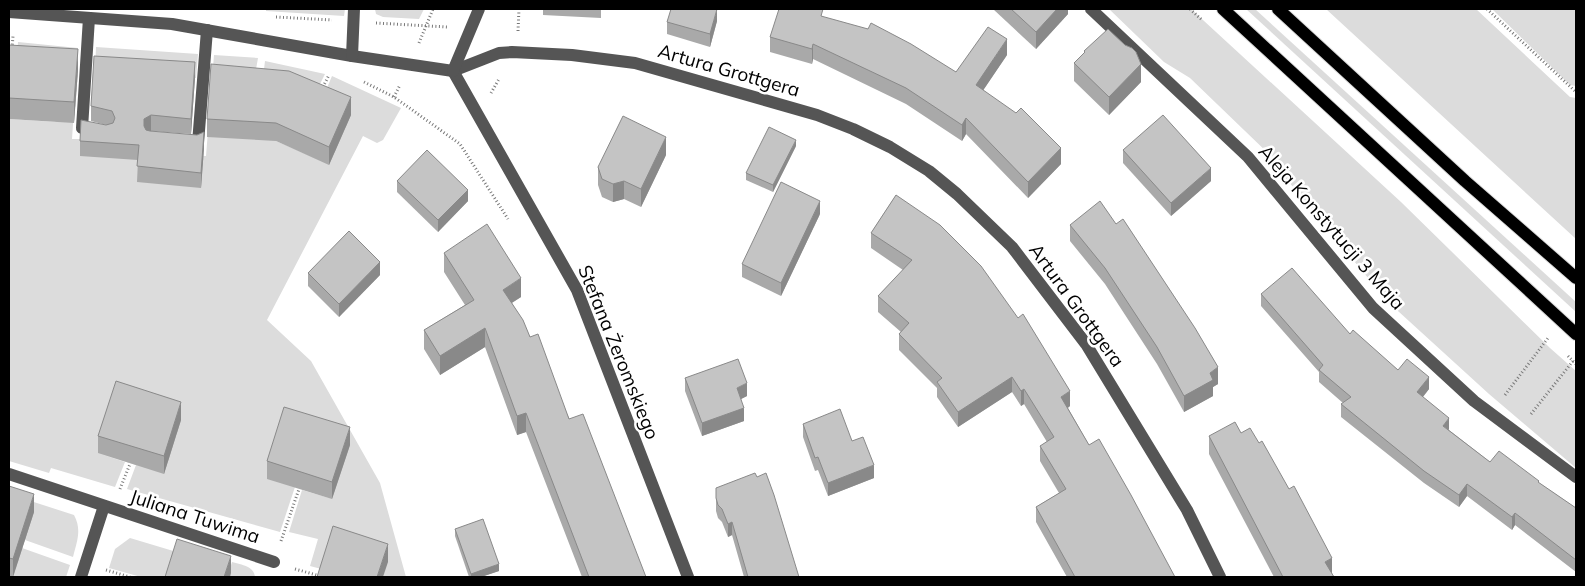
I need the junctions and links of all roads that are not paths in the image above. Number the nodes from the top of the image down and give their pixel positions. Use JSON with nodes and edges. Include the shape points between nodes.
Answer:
{"nodes":[{"id":1,"x":354,"y":9,"type":"edge"},
{"id":2,"x":479,"y":9,"type":"edge"},
{"id":3,"x":1091,"y":9,"type":"edge"},
{"id":4,"x":1223,"y":9,"type":"edge"},
{"id":5,"x":1278,"y":9,"type":"edge"},
{"id":6,"x":9,"y":12,"type":"edge"},
{"id":7,"x":89,"y":18,"type":"junction"},
{"id":8,"x":207,"y":30,"type":"junction"},
{"id":9,"x":352,"y":56,"type":"junction"},
{"id":10,"x":453,"y":71,"type":"junction"},
{"id":11,"x":107,"y":133,"type":"edge"},
{"id":12,"x":179,"y":142,"type":"edge"},
{"id":13,"x":1576,"y":278,"type":"edge"},
{"id":14,"x":1576,"y":334,"type":"edge"},
{"id":15,"x":9,"y":474,"type":"edge"},
{"id":16,"x":1576,"y":477,"type":"edge"},
{"id":17,"x":104,"y":506,"type":"junction"},
{"id":18,"x":274,"y":562,"type":"road end"},
{"id":19,"x":81,"y":577,"type":"edge"},
{"id":20,"x":688,"y":577,"type":"edge"},
{"id":21,"x":1220,"y":577,"type":"edge"}],
"edges":[{"from":1,"to":9,"type":"street"},
{"from":2,"to":10,"type":"street"},
{"from":3,"to":16,"type":"street","name":"Aleja Konstytucji 3 Maja","via":[[1248,157],[1373,308],[1474,401]]},
{"from":4,"to":14,"type":"main road"},
{"from":5,"to":13,"type":"main road"},
{"from":6,"to":7,"type":"street"},
{"from":7,"to":8,"type":"street"},
{"from":7,"to":11,"type":"street","via":[[82,128]]},
{"from":8,"to":9,"type":"street"},
{"from":8,"to":12,"type":"street","via":[[198,143]]},
{"from":9,"to":10,"type":"street"},
{"from":10,"to":20,"type":"street","name":"Stefana Żeromskiego","via":[[577,290]]},
{"from":10,"to":21,"type":"street","name":"Artura Grottgera","via":[[499,52],[572,55],[635,63],[817,115],[890,147],[929,171],[1012,247],[1086,344],[1187,510]]},
{"from":15,"to":17,"type":"street","name":"Juliana Tuwima"},
{"from":17,"to":18,"type":"street","name":"Juliana Tuwima"},
{"from":17,"to":19,"type":"street","name":"Juliana Tuwima"}]}
